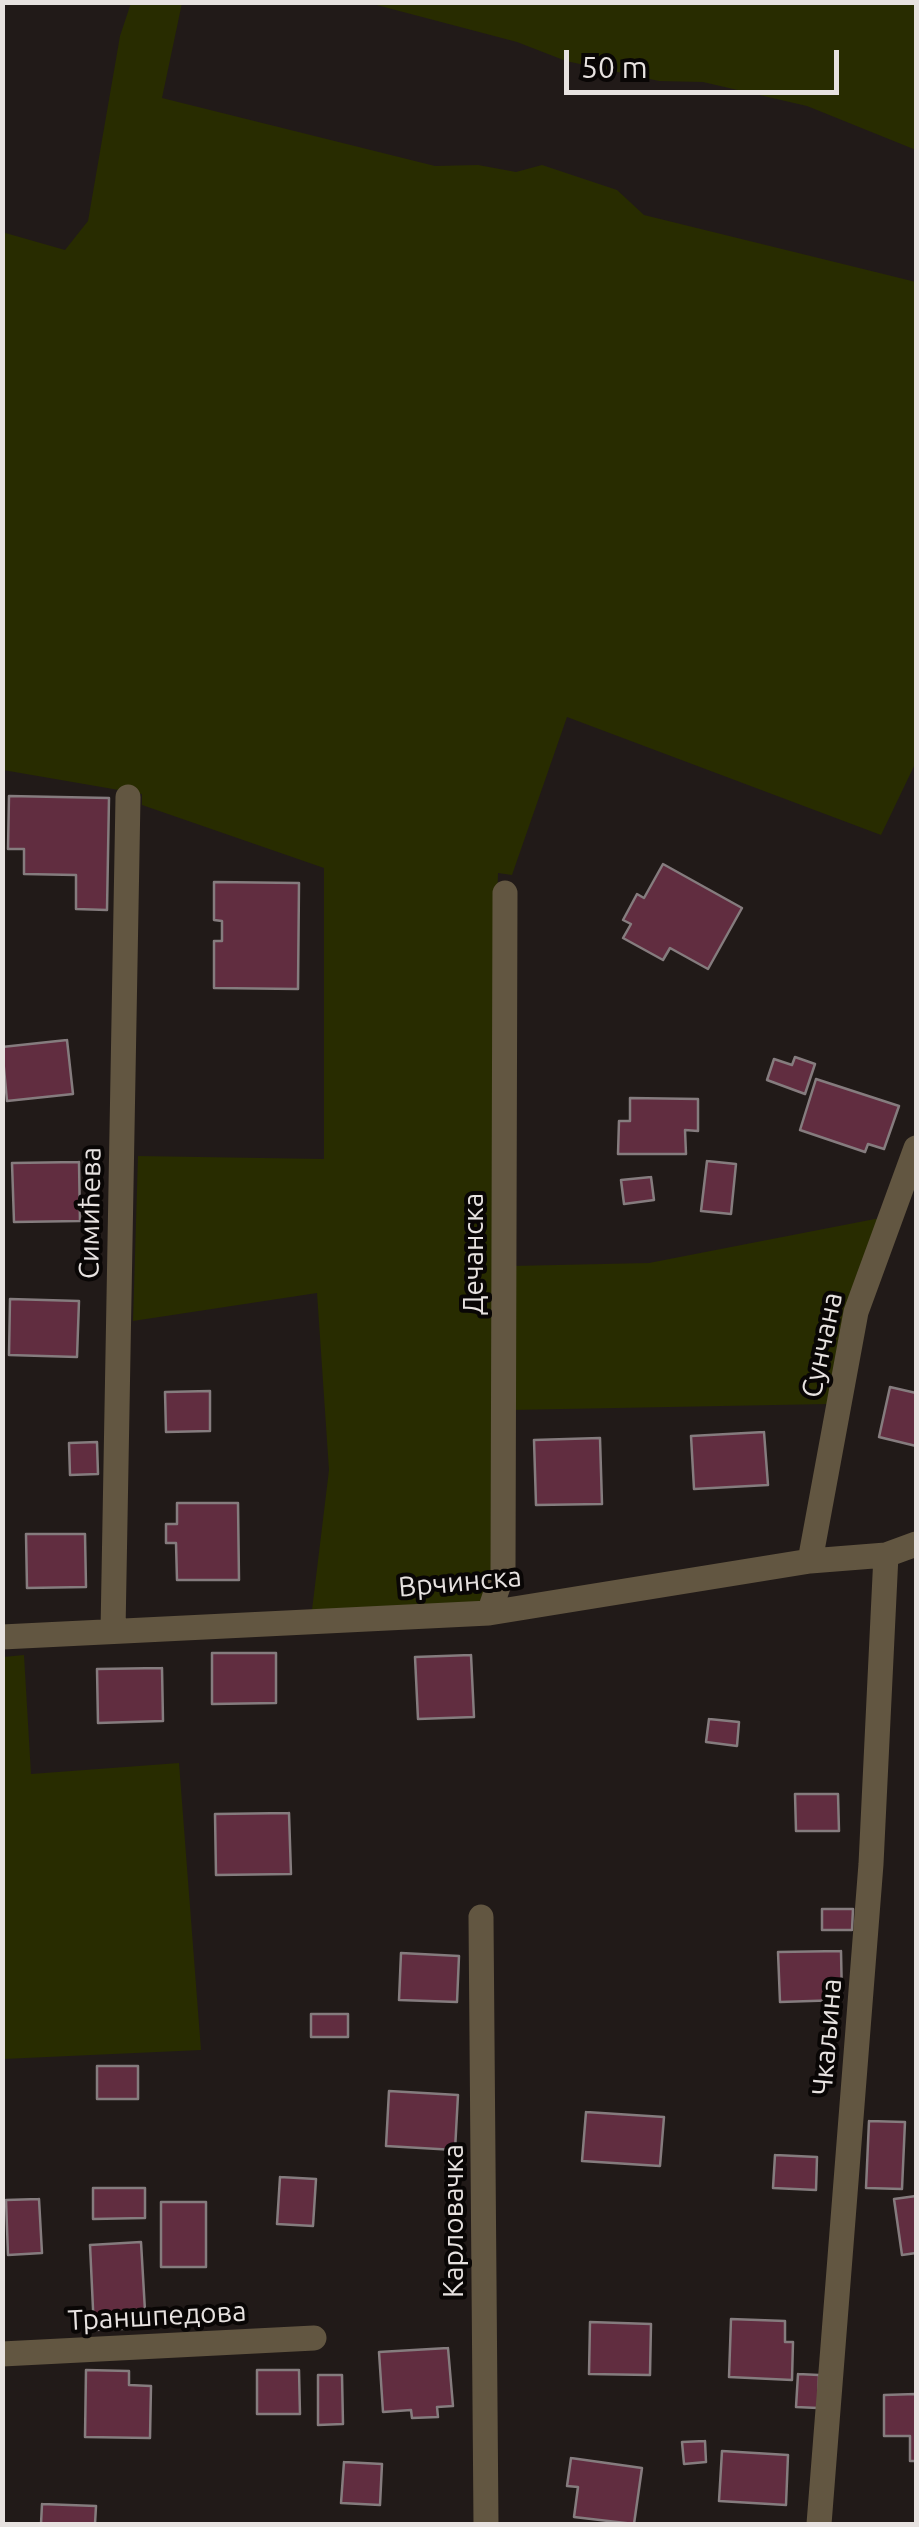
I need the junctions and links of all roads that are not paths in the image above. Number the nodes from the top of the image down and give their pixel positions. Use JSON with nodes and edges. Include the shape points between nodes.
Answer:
{"nodes":[{"id":1,"x":128,"y":797,"type":"dead end"},
{"id":2,"x":504,"y":893,"type":"dead end"},
{"id":3,"x":916,"y":1148,"type":"edge"},
{"id":4,"x":916,"y":1544,"type":"edge"},
{"id":5,"x":886,"y":1555,"type":"junction"},
{"id":6,"x":810,"y":1561,"type":"junction"},
{"id":7,"x":489,"y":1613,"type":"junction"},
{"id":8,"x":113,"y":1631,"type":"junction"},
{"id":9,"x":2,"y":1637,"type":"edge"},
{"id":10,"x":482,"y":1917,"type":"dead end"},
{"id":11,"x":314,"y":2338,"type":"dead end"},
{"id":12,"x":2,"y":2354,"type":"edge"},
{"id":13,"x":486,"y":2524,"type":"edge"},
{"id":14,"x":819,"y":2524,"type":"edge"}],
"edges":[{"from":1,"to":8,"type":"street","name":"Симићева"},
{"from":2,"to":7,"type":"street","name":"Дечанска","via":[[503,1572]]},
{"from":3,"to":6,"type":"street","name":"Сунчана","via":[[856,1312]]},
{"from":4,"to":5,"type":"street","name":"Врчинска"},
{"from":5,"to":6,"type":"street","name":"Врчинска"},
{"from":5,"to":14,"type":"street","name":"Чкаљина","via":[[871,1864]]},
{"from":6,"to":7,"type":"street","name":"Врчинска"},
{"from":7,"to":8,"type":"street","name":"Врчинска"},
{"from":8,"to":9,"type":"street","name":"Врчинска"},
{"from":10,"to":13,"type":"street","name":"Карловачка"},
{"from":11,"to":12,"type":"street","name":"Траншпедова"}]}
